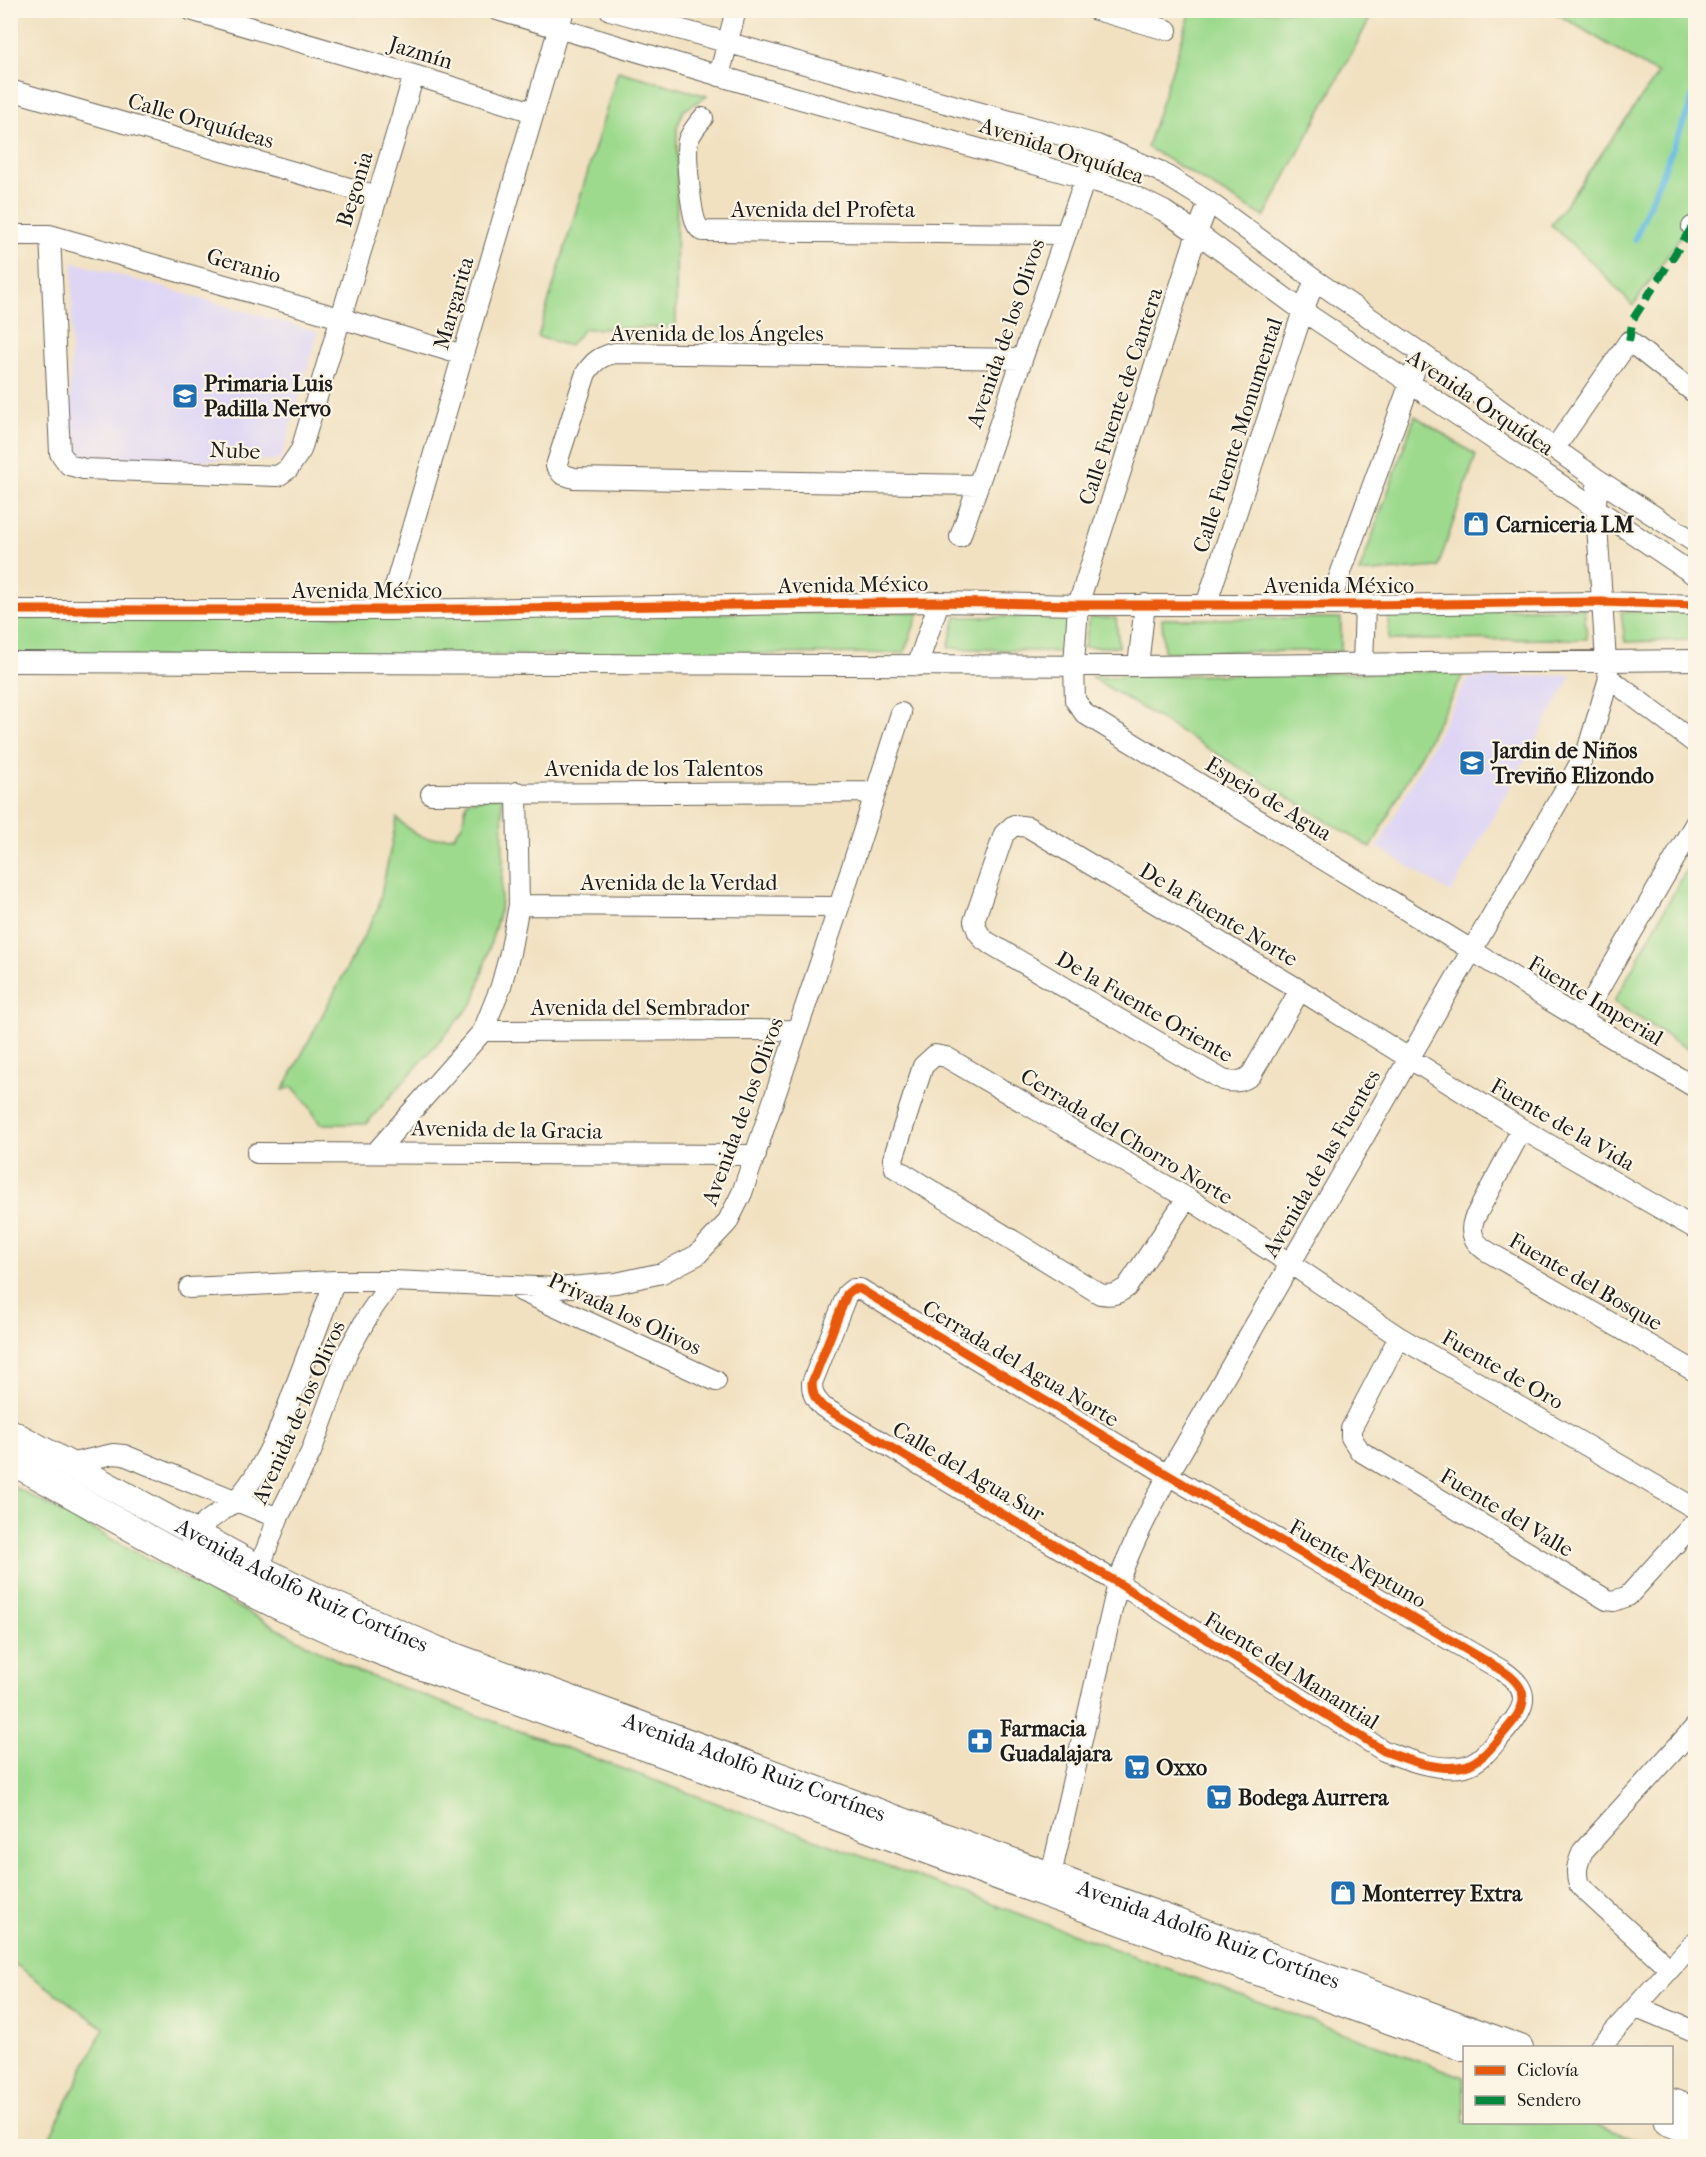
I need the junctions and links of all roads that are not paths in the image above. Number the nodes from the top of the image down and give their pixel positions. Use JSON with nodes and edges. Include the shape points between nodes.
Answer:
{"nodes":[{"id":1,"x":190,"y":10,"type":"edge"},
{"id":2,"x":497,"y":10,"type":"edge"},
{"id":3,"x":610,"y":10,"type":"edge"},
{"id":4,"x":736,"y":10,"type":"edge"},
{"id":5,"x":1096,"y":10,"type":"edge"},
{"id":6,"x":561,"y":20,"type":"edge"},
{"id":7,"x":1167,"y":30,"type":"dead end"},
{"id":8,"x":726,"y":43,"type":"junction"},
{"id":9,"x":414,"y":75,"type":"junction"},
{"id":10,"x":719,"y":76,"type":"junction"},
{"id":11,"x":10,"y":90,"type":"edge"},
{"id":12,"x":533,"y":112,"type":"junction"},
{"id":13,"x":703,"y":118,"type":"dead end"},
{"id":14,"x":1097,"y":145,"type":"junction"},
{"id":15,"x":1084,"y":178,"type":"junction"},
{"id":16,"x":377,"y":196,"type":"junction"},
{"id":17,"x":1209,"y":202,"type":"junction"},
{"id":18,"x":1197,"y":232,"type":"junction"},
{"id":19,"x":1065,"y":234,"type":"junction"},
{"id":20,"x":10,"y":235,"type":"edge"},
{"id":21,"x":50,"y":235,"type":"junction"},
{"id":22,"x":1315,"y":280,"type":"junction"},
{"id":23,"x":1302,"y":310,"type":"junction"},
{"id":24,"x":340,"y":318,"type":"junction"},
{"id":25,"x":1421,"y":353,"type":"junction"},
{"id":26,"x":463,"y":355,"type":"junction"},
{"id":27,"x":1022,"y":359,"type":"junction"},
{"id":28,"x":1409,"y":383,"type":"junction"},
{"id":29,"x":1695,"y":394,"type":"edge"},
{"id":30,"x":1555,"y":448,"type":"junction"},
{"id":31,"x":1598,"y":479,"type":"junction"},
{"id":32,"x":978,"y":485,"type":"junction"},
{"id":33,"x":1596,"y":510,"type":"junction"},
{"id":34,"x":960,"y":537,"type":"dead end"},
{"id":35,"x":1695,"y":543,"type":"edge"},
{"id":36,"x":1695,"y":576,"type":"edge"},
{"id":37,"x":939,"y":602,"type":"junction"},
{"id":38,"x":1602,"y":602,"type":"junction"},
{"id":39,"x":1144,"y":604,"type":"junction"},
{"id":40,"x":1078,"y":605,"type":"junction"},
{"id":41,"x":1206,"y":605,"type":"junction"},
{"id":42,"x":1329,"y":605,"type":"junction"},
{"id":43,"x":1365,"y":605,"type":"junction"},
{"id":44,"x":1695,"y":605,"type":"edge"},
{"id":45,"x":10,"y":610,"type":"edge"},
{"id":46,"x":388,"y":610,"type":"junction"},
{"id":47,"x":1695,"y":660,"type":"edge"},
{"id":48,"x":10,"y":662,"type":"edge"},
{"id":49,"x":1363,"y":664,"type":"junction"},
{"id":50,"x":1074,"y":665,"type":"junction"},
{"id":51,"x":917,"y":666,"type":"junction"},
{"id":52,"x":1138,"y":666,"type":"junction"},
{"id":53,"x":1607,"y":669,"type":"junction"},
{"id":54,"x":901,"y":713,"type":"dead end"},
{"id":55,"x":1695,"y":744,"type":"edge"},
{"id":56,"x":517,"y":792,"type":"junction"},
{"id":57,"x":876,"y":792,"type":"junction"},
{"id":58,"x":431,"y":794,"type":"dead end"},
{"id":59,"x":1695,"y":822,"type":"edge"},
{"id":60,"x":519,"y":905,"type":"junction"},
{"id":61,"x":839,"y":907,"type":"junction"},
{"id":62,"x":993,"y":945,"type":"joint"},
{"id":63,"x":1473,"y":951,"type":"junction"},
{"id":64,"x":1300,"y":990,"type":"junction"},
{"id":65,"x":1581,"y":1020,"type":"junction"},
{"id":66,"x":797,"y":1030,"type":"junction"},
{"id":67,"x":483,"y":1031,"type":"junction"},
{"id":68,"x":1408,"y":1059,"type":"junction"},
{"id":69,"x":1695,"y":1088,"type":"edge"},
{"id":70,"x":1522,"y":1129,"type":"junction"},
{"id":71,"x":376,"y":1152,"type":"junction"},
{"id":72,"x":257,"y":1153,"type":"dead end"},
{"id":73,"x":756,"y":1155,"type":"junction"},
{"id":74,"x":1187,"y":1198,"type":"junction"},
{"id":75,"x":1695,"y":1229,"type":"edge"},
{"id":76,"x":1291,"y":1264,"type":"junction"},
{"id":77,"x":335,"y":1281,"type":"junction"},
{"id":78,"x":392,"y":1281,"type":"junction"},
{"id":79,"x":189,"y":1288,"type":"dead end"},
{"id":80,"x":513,"y":1288,"type":"junction"},
{"id":81,"x":1399,"y":1337,"type":"junction"},
{"id":82,"x":1695,"y":1372,"type":"edge"},
{"id":83,"x":716,"y":1381,"type":"dead end"},
{"id":84,"x":812,"y":1383,"type":"joint"},
{"id":85,"x":10,"y":1432,"type":"edge"},
{"id":86,"x":10,"y":1461,"type":"edge"},
{"id":87,"x":69,"y":1464,"type":"junction"},
{"id":88,"x":1168,"y":1475,"type":"junction"},
{"id":89,"x":237,"y":1499,"type":"junction"},
{"id":90,"x":1695,"y":1509,"type":"edge"},
{"id":91,"x":278,"y":1518,"type":"junction"},
{"id":92,"x":1695,"y":1521,"type":"edge"},
{"id":93,"x":197,"y":1549,"type":"junction"},
{"id":94,"x":259,"y":1568,"type":"junction"},
{"id":95,"x":1118,"y":1583,"type":"junction"},
{"id":96,"x":1695,"y":1726,"type":"edge"},
{"id":97,"x":1453,"y":1767,"type":"joint"},
{"id":98,"x":1049,"y":1885,"type":"junction"},
{"id":99,"x":1695,"y":1940,"type":"edge"},
{"id":100,"x":1670,"y":1969,"type":"junction"},
{"id":101,"x":1637,"y":2007,"type":"junction"},
{"id":102,"x":1695,"y":2032,"type":"edge"},
{"id":103,"x":1515,"y":2046,"type":"edge"},
{"id":104,"x":1601,"y":2046,"type":"edge"},
{"id":105,"x":1463,"y":2048,"type":"edge"},
{"id":106,"x":1687,"y":2112,"type":"edge"},
{"id":107,"x":1673,"y":2119,"type":"edge"}],
"edges":[{"from":1,"to":9,"type":"street","name":"Jazmín"},
{"from":2,"to":6,"type":"street","name":"Avenida Orquídea"},
{"from":3,"to":8,"type":"street","name":"Avenida Orquídea"},
{"from":4,"to":8,"type":"street"},
{"from":5,"to":7,"type":"street"},
{"from":6,"to":10,"type":"street","name":"Avenida Orquídea"},
{"from":6,"to":12,"type":"street","name":"Margarita"},
{"from":8,"to":10,"type":"street"},
{"from":8,"to":14,"type":"street","name":"Avenida Orquídea"},
{"from":9,"to":12,"type":"street","name":"Jazmín"},
{"from":9,"to":16,"type":"street","name":"Begonia"},
{"from":10,"to":15,"type":"street","name":"Avenida Orquídea"},
{"from":11,"to":16,"type":"street","name":"Calle Orquídeas"},
{"from":12,"to":26,"type":"street","name":"Margarita"},
{"from":13,"to":19,"type":"street","name":"Avenida del Profeta","via":[[693,129],[686,154],[694,218],[704,231]]},
{"from":14,"to":15,"type":"street","name":"Avenida de los Olivos"},
{"from":14,"to":17,"type":"street","name":"Avenida Orquídea","via":[[1159,171]]},
{"from":15,"to":18,"type":"street","name":"Avenida Orquídea","via":[[1143,200]]},
{"from":15,"to":19,"type":"street","name":"Avenida de los Olivos"},
{"from":16,"to":24,"type":"street","name":"Begonia"},
{"from":17,"to":18,"type":"street","name":"Calle Fuente de Cantera"},
{"from":17,"to":22,"type":"street","name":"Avenida Orquídea"},
{"from":18,"to":23,"type":"street","name":"Avenida Orquídea"},
{"from":18,"to":40,"type":"street","name":"Calle Fuente de Cantera"},
{"from":19,"to":27,"type":"street","name":"Avenida de los Olivos"},
{"from":20,"to":21,"type":"street","name":"Geranio"},
{"from":21,"to":24,"type":"street","name":"Geranio"},
{"from":21,"to":24,"type":"street","name":"Nube","via":[[60,453],[69,465],[84,469],[278,476],[301,450]]},
{"from":22,"to":23,"type":"street","name":"Calle Fuente Monumental"},
{"from":22,"to":25,"type":"street","name":"Avenida Orquídea"},
{"from":23,"to":28,"type":"street","name":"Avenida Orquídea"},
{"from":23,"to":41,"type":"street","name":"Calle Fuente Monumental"},
{"from":24,"to":26,"type":"street","name":"Geranio"},
{"from":25,"to":28,"type":"street"},
{"from":25,"to":30,"type":"street","name":"Avenida Orquídea"},
{"from":26,"to":46,"type":"street","name":"Margarita"},
{"from":27,"to":32,"type":"street","name":"Avenida de los Olivos"},
{"from":27,"to":32,"type":"street","name":"Avenida de los Ángeles","via":[[604,355],[586,373],[556,466],[562,474],[574,478]]},
{"from":28,"to":33,"type":"street","name":"Avenida Orquídea"},
{"from":28,"to":42,"type":"street"},
{"from":29,"to":30,"type":"street","via":[[1629,341]]},
{"from":30,"to":31,"type":"street","name":"Avenida Orquídea"},
{"from":31,"to":33,"type":"street","name":"Avenida de las Fuentes"},
{"from":31,"to":35,"type":"street","name":"Avenida Orquídea"},
{"from":32,"to":34,"type":"street","name":"Avenida de los Olivos"},
{"from":33,"to":36,"type":"street","name":"Avenida Orquídea"},
{"from":33,"to":38,"type":"street","name":"Avenida de las Fuentes"},
{"from":37,"to":40,"type":"street","name":"Avenida México"},
{"from":37,"to":46,"type":"street","name":"Avenida México"},
{"from":37,"to":51,"type":"street"},
{"from":38,"to":43,"type":"street","name":"Avenida México"},
{"from":38,"to":44,"type":"street","name":"Avenida México"},
{"from":38,"to":53,"type":"street","name":"Avenida de las Fuentes"},
{"from":39,"to":40,"type":"street","name":"Avenida México"},
{"from":39,"to":41,"type":"street","name":"Avenida México"},
{"from":39,"to":52,"type":"street"},
{"from":40,"to":50,"type":"street","name":"Calle Fuente de Cantera"},
{"from":41,"to":42,"type":"street","name":"Avenida México"},
{"from":42,"to":43,"type":"street","name":"Avenida México"},
{"from":43,"to":49,"type":"street"},
{"from":45,"to":46,"type":"street","name":"Avenida México"},
{"from":47,"to":53,"type":"street"},
{"from":48,"to":51,"type":"street"},
{"from":49,"to":52,"type":"street"},
{"from":49,"to":53,"type":"street"},
{"from":50,"to":51,"type":"street"},
{"from":50,"to":52,"type":"street"},
{"from":50,"to":63,"type":"street","name":"Espejo de Agua","via":[[1075,700],[1085,714]]},
{"from":53,"to":55,"type":"street"},
{"from":53,"to":63,"type":"street","name":"Avenida de las Fuentes","via":[[1588,748]]},
{"from":54,"to":57,"type":"street","name":"Avenida de los Olivos"},
{"from":56,"to":57,"type":"street","name":"Avenida de los Talentos"},
{"from":56,"to":58,"type":"street","name":"Avenida de los Talentos"},
{"from":56,"to":60,"type":"street"},
{"from":57,"to":61,"type":"street","name":"Avenida de los Olivos"},
{"from":59,"to":65,"type":"street"},
{"from":60,"to":61,"type":"street","name":"Avenida de la Verdad"},
{"from":60,"to":67,"type":"street","via":[[501,986]]},
{"from":61,"to":66,"type":"street","name":"Avenida de los Olivos"},
{"from":62,"to":64,"type":"street","name":"De la Fuente Oriente","via":[[1233,1083],[1251,1074]]},
{"from":62,"to":64,"type":"street","name":"De la Fuente Norte","via":[[984,940],[974,921],[1004,834],[1014,825],[1028,827]]},
{"from":63,"to":65,"type":"street","name":"Fuente Imperial"},
{"from":63,"to":68,"type":"street","name":"Avenida de las Fuentes"},
{"from":64,"to":68,"type":"street","name":"De la Fuente Norte"},
{"from":65,"to":69,"type":"street","name":"Fuente Imperial"},
{"from":66,"to":67,"type":"street","name":"Avenida del Sembrador"},
{"from":66,"to":73,"type":"street","name":"Avenida de los Olivos"},
{"from":67,"to":71,"type":"street"},
{"from":68,"to":70,"type":"street","name":"Fuente de la Vida"},
{"from":68,"to":76,"type":"street","name":"Avenida de las Fuentes"},
{"from":70,"to":75,"type":"street","name":"Fuente de la Vida"},
{"from":70,"to":82,"type":"street","name":"Fuente del Bosque","via":[[1474,1219],[1471,1234],[1475,1243]]},
{"from":71,"to":72,"type":"street","name":"Avenida de la Gracia"},
{"from":71,"to":73,"type":"street","name":"Avenida de la Gracia"},
{"from":73,"to":80,"type":"street","name":"Avenida de los Olivos","via":[[727,1223],[697,1255],[662,1274],[616,1283]]},
{"from":74,"to":74,"type":"street","name":"Cerrada del Chorro Norte","via":[[935,1054],[923,1066],[893,1158],[895,1168],[1108,1296],[1127,1287]]},
{"from":74,"to":76,"type":"street","name":"Cerrada del Chorro Norte"},
{"from":76,"to":81,"type":"street","name":"Fuente de Oro"},
{"from":76,"to":88,"type":"street","name":"Avenida de las Fuentes"},
{"from":77,"to":78,"type":"street","name":"Avenida de los Olivos"},
{"from":77,"to":79,"type":"street"},
{"from":77,"to":89,"type":"street","name":"Avenida de los Olivos","via":[[277,1435]]},
{"from":78,"to":80,"type":"street","name":"Avenida de los Olivos"},
{"from":78,"to":91,"type":"street","name":"Avenida de los Olivos","via":[[347,1353],[311,1452]]},
{"from":80,"to":83,"type":"street","name":"Privada los Olivos"},
{"from":81,"to":90,"type":"street","name":"Fuente de Oro"},
{"from":81,"to":92,"type":"street","name":"Fuente del Valle","via":[[1351,1429],[1351,1437],[1360,1451],[1600,1597],[1614,1601],[1632,1593]]},
{"from":84,"to":88,"type":"street","name":"Cerrada del Agua Norte","via":[[847,1294],[860,1289]]},
{"from":84,"to":95,"type":"street","name":"Calle del Agua Sur","via":[[816,1400],[823,1407]]},
{"from":85,"to":87,"type":"main road","name":"Avenida Adolfo Ruiz Cortínes"},
{"from":86,"to":93,"type":"main road","via":[[98,1509]]},
{"from":87,"to":89,"type":"street","via":[[124,1455]]},
{"from":87,"to":93,"type":"main road","name":"Avenida Adolfo Ruiz Cortínes"},
{"from":88,"to":95,"type":"street","name":"Avenida de las Fuentes"},
{"from":88,"to":97,"type":"street","name":"Fuente Neptuno","via":[[1519,1684],[1523,1691],[1520,1715],[1477,1761]]},
{"from":89,"to":91,"type":"street"},
{"from":89,"to":93,"type":"street","name":"Avenida de los Olivos"},
{"from":91,"to":94,"type":"street","name":"Avenida de los Olivos"},
{"from":93,"to":94,"type":"main road","name":"Avenida Adolfo Ruiz Cortínes"},
{"from":93,"to":98,"type":"main road","via":[[328,1631],[381,1652]]},
{"from":94,"to":98,"type":"main road","name":"Avenida Adolfo Ruiz Cortínes","via":[[438,1650],[741,1760]]},
{"from":95,"to":97,"type":"street","name":"Fuente del Manantial","via":[[1384,1751]]},
{"from":95,"to":98,"type":"street","name":"Avenida de las Fuentes"},
{"from":96,"to":100,"type":"street","via":[[1583,1851],[1577,1863],[1579,1885]]},
{"from":98,"to":103,"type":"main road","name":"Avenida Adolfo Ruiz Cortínes","via":[[1423,2010]]},
{"from":98,"to":105,"type":"main road"},
{"from":99,"to":100,"type":"street"},
{"from":100,"to":101,"type":"street"},
{"from":101,"to":102,"type":"street"},
{"from":101,"to":104,"type":"street"},
{"from":106,"to":107,"type":"main road"}]}
